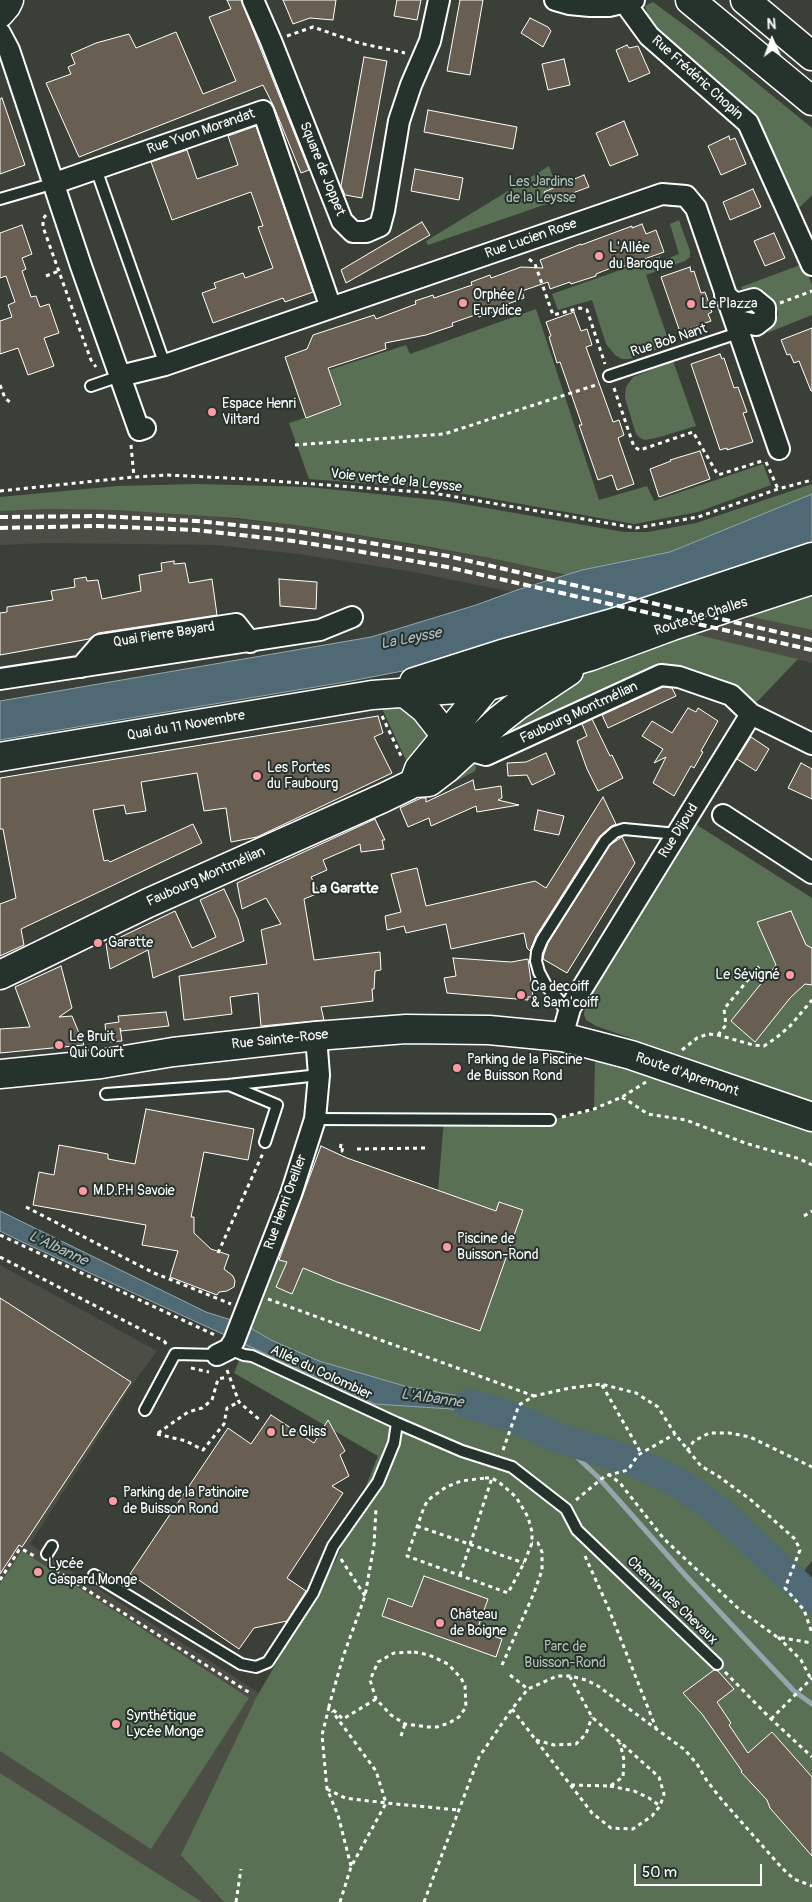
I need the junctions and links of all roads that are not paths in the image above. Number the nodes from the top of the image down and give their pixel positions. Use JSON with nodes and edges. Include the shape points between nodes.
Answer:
{"nodes":[{"id":1,"x":9,"y":0,"type":"edge"},
{"id":2,"x":253,"y":0,"type":"edge"},
{"id":3,"x":439,"y":0,"type":"edge"},
{"id":4,"x":555,"y":0,"type":"edge"},
{"id":5,"x":690,"y":0,"type":"edge"},
{"id":6,"x":745,"y":0,"type":"edge"},
{"id":7,"x":630,"y":2,"type":"edge"},
{"id":8,"x":0,"y":13,"type":"edge"},
{"id":9,"x":3,"y":45,"type":"edge"},
{"id":10,"x":812,"y":56,"type":"edge"},
{"id":11,"x":812,"y":102,"type":"edge"},
{"id":12,"x":96,"y":169,"type":"junction"},
{"id":13,"x":55,"y":182,"type":"junction"},
{"id":14,"x":0,"y":200,"type":"edge"},
{"id":15,"x":812,"y":266,"type":"edge"},
{"id":16,"x":725,"y":295,"type":"junction"},
{"id":17,"x":331,"y":308,"type":"junction"},
{"id":18,"x":736,"y":327,"type":"junction"},
{"id":19,"x":165,"y":365,"type":"junction"},
{"id":20,"x":608,"y":373,"type":"road end"},
{"id":21,"x":120,"y":376,"type":"junction"},
{"id":22,"x":92,"y":386,"type":"dead end"},
{"id":23,"x":145,"y":428,"type":"dead end"},
{"id":24,"x":772,"y":455,"type":"road end"},
{"id":25,"x":812,"y":556,"type":"edge"},
{"id":26,"x":812,"y":580,"type":"edge"},
{"id":27,"x":352,"y":616,"type":"dead end"},
{"id":28,"x":612,"y":623,"type":"joint"},
{"id":29,"x":570,"y":636,"type":"junction"},
{"id":30,"x":592,"y":656,"type":"junction"},
{"id":31,"x":0,"y":679,"type":"edge"},
{"id":32,"x":486,"y":687,"type":"junction"},
{"id":33,"x":405,"y":693,"type":"junction"},
{"id":34,"x":372,"y":695,"type":"junction"},
{"id":35,"x":751,"y":714,"type":"junction"},
{"id":36,"x":457,"y":743,"type":"junction"},
{"id":37,"x":812,"y":744,"type":"edge"},
{"id":38,"x":0,"y":757,"type":"edge"},
{"id":39,"x":723,"y":815,"type":"dead end"},
{"id":40,"x":677,"y":834,"type":"junction"},
{"id":41,"x":812,"y":873,"type":"edge"},
{"id":42,"x":0,"y":975,"type":"edge"},
{"id":43,"x":565,"y":1026,"type":"junction"},
{"id":44,"x":316,"y":1036,"type":"junction"},
{"id":45,"x":0,"y":1074,"type":"edge"},
{"id":46,"x":319,"y":1075,"type":"junction"},
{"id":47,"x":228,"y":1085,"type":"junction"},
{"id":48,"x":106,"y":1094,"type":"dead end"},
{"id":49,"x":812,"y":1117,"type":"edge"},
{"id":50,"x":315,"y":1119,"type":"junction"},
{"id":51,"x":550,"y":1120,"type":"road end"},
{"id":52,"x":265,"y":1142,"type":"road end"},
{"id":53,"x":226,"y":1357,"type":"junction"},
{"id":54,"x":145,"y":1410,"type":"dead end"},
{"id":55,"x":397,"y":1423,"type":"junction"},
{"id":56,"x":512,"y":1466,"type":"joint"},
{"id":57,"x":94,"y":1575,"type":"dead end"},
{"id":58,"x":717,"y":1664,"type":"road end"}],
"edges":[{"from":1,"to":8,"type":"main road"},
{"from":2,"to":3,"type":"street","name":"Square de Joppet","via":[[342,221],[353,232],[366,232],[380,226],[400,120],[430,41]]},
{"from":4,"to":7,"type":"street","via":[[590,6]]},
{"from":5,"to":11,"type":"main road"},
{"from":6,"to":10,"type":"main road"},
{"from":7,"to":15,"type":"street","name":"Rue Frédéric Chopin","via":[[649,36],[748,123]]},
{"from":9,"to":13,"type":"street"},
{"from":12,"to":13,"type":"street","name":"Rue Yvon Morandat"},
{"from":12,"to":17,"type":"street","name":"Rue Yvon Morandat","via":[[262,111]]},
{"from":12,"to":19,"type":"lane"},
{"from":13,"to":14,"type":"lane"},
{"from":13,"to":21,"type":"street"},
{"from":16,"to":17,"type":"street","name":"Rue Lucien Rose","via":[[696,208],[686,196],[662,194]]},
{"from":16,"to":18,"type":"street","name":"Rue Lucien Rose"},
{"from":16,"to":18,"type":"street","via":[[736,304],[754,299],[765,308],[765,318],[756,326]]},
{"from":17,"to":19,"type":"street","name":"Rue Lucien Rose"},
{"from":18,"to":20,"type":"lane","name":"Rue Bob Nant"},
{"from":18,"to":24,"type":"street","name":"Rue Lucien Rose"},
{"from":19,"to":21,"type":"street","name":"Rue Lucien Rose"},
{"from":21,"to":22,"type":"lane"},
{"from":21,"to":23,"type":"street","via":[[139,430]]},
{"from":25,"to":28,"type":"main road","name":"Route de Challes"},
{"from":26,"to":30,"type":"main road","name":"Route de Challes"},
{"from":27,"to":31,"type":"street","name":"Quai Pierre Bayard","via":[[320,630]]},
{"from":28,"to":29,"type":"main road","name":"Quai du 11 Novembre"},
{"from":29,"to":32,"type":"main road","name":"Quai du 11 Novembre","via":[[520,660]]},
{"from":29,"to":34,"type":"main road","name":"Quai du 11 Novembre"},
{"from":30,"to":32,"type":"main road","name":"Quai du 11 Novembre"},
{"from":30,"to":36,"type":"main road","name":"Faubourg Montmélian","via":[[499,720]]},
{"from":32,"to":33,"type":"main road","name":"Quai du 11 Novembre"},
{"from":32,"to":36,"type":"main road","name":"Faubourg Montmélian"},
{"from":33,"to":34,"type":"main road","name":"Quai du 11 Novembre"},
{"from":33,"to":36,"type":"main road","via":[[425,708]]},
{"from":34,"to":38,"type":"main road","name":"Quai du 11 Novembre"},
{"from":35,"to":36,"type":"street","name":"Faubourg Montmélian","via":[[731,695],[679,677],[661,675],[486,755]]},
{"from":35,"to":37,"type":"street"},
{"from":35,"to":40,"type":"street","name":"Rue Dijoud"},
{"from":36,"to":42,"type":"main road","name":"Faubourg Montmélian","via":[[446,769],[428,782],[414,783],[139,907]]},
{"from":39,"to":41,"type":"street"},
{"from":40,"to":43,"type":"street","name":"Rue Dijoud","via":[[570,1008]]},
{"from":40,"to":43,"type":"lane","via":[[615,832],[605,841],[542,940],[536,961],[539,972],[558,999]]},
{"from":43,"to":44,"type":"main road","name":"Rue Sainte-Rose","via":[[489,1030],[406,1029]]},
{"from":43,"to":49,"type":"main road","name":"Route d'Apremont","via":[[631,1055]]},
{"from":44,"to":45,"type":"main road","name":"Rue Sainte-Rose"},
{"from":44,"to":46,"type":"street","name":"Rue Henri Oreiller"},
{"from":46,"to":47,"type":"lane"},
{"from":46,"to":50,"type":"street","name":"Rue Henri Oreiller"},
{"from":47,"to":48,"type":"lane"},
{"from":47,"to":52,"type":"lane","via":[[277,1105]]},
{"from":50,"to":51,"type":"lane"},
{"from":50,"to":53,"type":"street","name":"Rue Henri Oreiller","via":[[291,1194]]},
{"from":53,"to":54,"type":"lane","name":"Allée du Colombier","via":[[176,1354]]},
{"from":53,"to":55,"type":"lane","name":"Allée du Colombier","via":[[252,1356]]},
{"from":55,"to":56,"type":"lane","name":"Allée du Colombier","via":[[462,1451]]},
{"from":55,"to":57,"type":"lane","via":[[394,1443],[378,1482],[333,1546],[309,1600],[268,1662],[256,1667],[241,1664]]},
{"from":56,"to":58,"type":"lane","name":"Chemin des Chevaux","via":[[566,1509],[577,1530]]}]}
